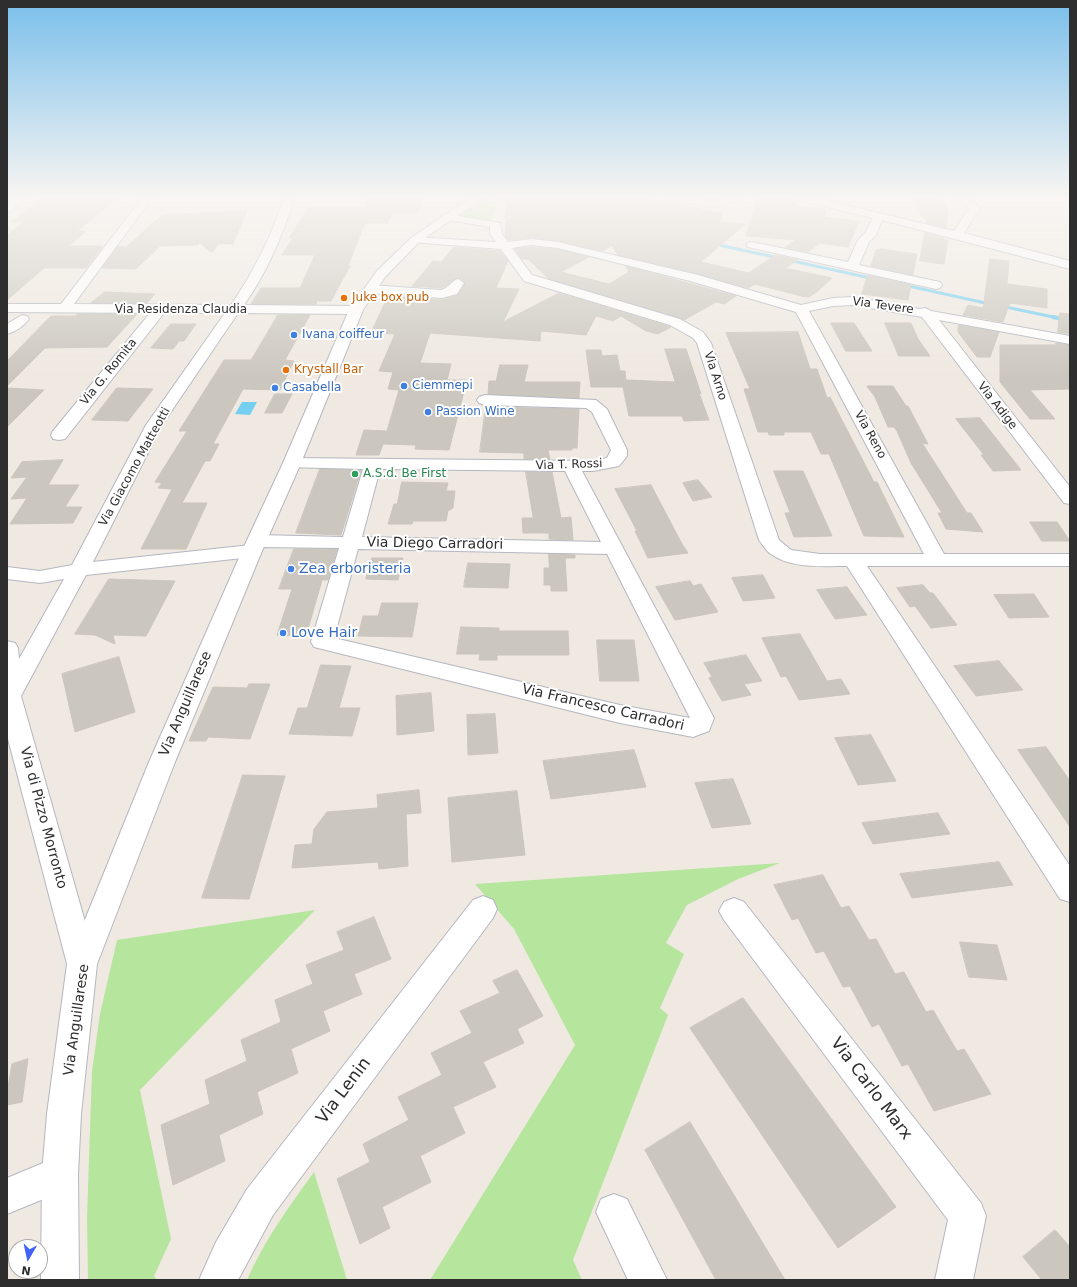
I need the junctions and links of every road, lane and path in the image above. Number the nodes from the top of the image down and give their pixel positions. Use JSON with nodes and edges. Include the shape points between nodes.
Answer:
{"nodes":[{"id":1,"x":102,"y":258,"type":"edge"},
{"id":2,"x":264,"y":258,"type":"edge"},
{"id":3,"x":395,"y":258,"type":"edge"},
{"id":4,"x":514,"y":258,"type":"edge"},
{"id":5,"x":612,"y":258,"type":"edge"},
{"id":6,"x":814,"y":258,"type":"edge"},
{"id":7,"x":856,"y":258,"type":"edge"},
{"id":8,"x":1044,"y":258,"type":"edge"},
{"id":9,"x":1070,"y":265,"type":"edge"},
{"id":10,"x":852,"y":266,"type":"junction"},
{"id":11,"x":458,"y":284,"type":"dead end"},
{"id":12,"x":936,"y":285,"type":"dead end"},
{"id":13,"x":370,"y":289,"type":"junction"},
{"id":14,"x":7,"y":308,"type":"edge"},
{"id":15,"x":64,"y":309,"type":"junction"},
{"id":16,"x":801,"y":309,"type":"junction"},
{"id":17,"x":159,"y":310,"type":"junction"},
{"id":18,"x":233,"y":310,"type":"junction"},
{"id":19,"x":356,"y":310,"type":"junction"},
{"id":20,"x":925,"y":312,"type":"junction"},
{"id":21,"x":22,"y":318,"type":"dead end"},
{"id":22,"x":7,"y":330,"type":"edge"},
{"id":23,"x":1070,"y":340,"type":"edge"},
{"id":24,"x":485,"y":400,"type":"dead end"},
{"id":25,"x":59,"y":435,"type":"dead end"},
{"id":26,"x":292,"y":463,"type":"junction"},
{"id":27,"x":373,"y":464,"type":"junction"},
{"id":28,"x":571,"y":466,"type":"junction"},
{"id":29,"x":1070,"y":499,"type":"edge"},
{"id":30,"x":351,"y":542,"type":"junction"},
{"id":31,"x":255,"y":546,"type":"junction"},
{"id":32,"x":613,"y":548,"type":"junction"},
{"id":33,"x":1070,"y":560,"type":"edge"},
{"id":34,"x":854,"y":561,"type":"junction"},
{"id":35,"x":938,"y":561,"type":"junction"},
{"id":36,"x":79,"y":570,"type":"junction"},
{"id":37,"x":7,"y":573,"type":"edge"},
{"id":38,"x":7,"y":648,"type":"edge"},
{"id":39,"x":8,"y":699,"type":"edge"},
{"id":40,"x":1070,"y":890,"type":"edge"},
{"id":41,"x":483,"y":909,"type":"dead end"},
{"id":42,"x":734,"y":911,"type":"dead end"},
{"id":43,"x":82,"y":964,"type":"junction"},
{"id":44,"x":60,"y":1174,"type":"junction"},
{"id":45,"x":7,"y":1196,"type":"edge"},
{"id":46,"x":614,"y":1212,"type":"dead end"},
{"id":47,"x":60,"y":1280,"type":"edge"},
{"id":48,"x":218,"y":1280,"type":"edge"},
{"id":49,"x":648,"y":1280,"type":"edge"},
{"id":50,"x":954,"y":1280,"type":"edge"}],
"edges":[{"from":1,"to":15,"type":"street"},
{"from":2,"to":18,"type":"street","name":"Via Giacomo Matteotti","via":[[250,287]]},
{"from":3,"to":13,"type":"street","name":"Via Anguillarese"},
{"from":4,"to":34,"type":"street","name":"Via Arno","via":[[528,278],[675,322],[698,335],[704,343],[772,546],[786,554],[804,558]]},
{"from":5,"to":16,"type":"street","name":"Via Tevere","via":[[757,295]]},
{"from":6,"to":10,"type":"street"},
{"from":7,"to":10,"type":"street"},
{"from":8,"to":9,"type":"street"},
{"from":10,"to":12,"type":"street"},
{"from":11,"to":13,"type":"street","via":[[452,291],[442,294]]},
{"from":13,"to":19,"type":"street","name":"Via Anguillarese"},
{"from":14,"to":15,"type":"street","name":"Via Residenza Claudia"},
{"from":15,"to":17,"type":"street","name":"Via Residenza Claudia"},
{"from":16,"to":20,"type":"street","name":"Via Tevere","via":[[833,302],[853,301]]},
{"from":16,"to":35,"type":"street","name":"Via Reno"},
{"from":17,"to":18,"type":"street","name":"Via Residenza Claudia"},
{"from":17,"to":25,"type":"street","name":"Via G. Romita"},
{"from":18,"to":19,"type":"street","name":"Via Residenza Claudia"},
{"from":18,"to":36,"type":"street","name":"Via Giacomo Matteotti","via":[[154,425]]},
{"from":19,"to":26,"type":"street","name":"Via Anguillarese"},
{"from":20,"to":23,"type":"street","name":"Via Tevere"},
{"from":20,"to":29,"type":"street","name":"Via Adige"},
{"from":21,"to":22,"type":"street"},
{"from":24,"to":28,"type":"street","name":"Via T. Rossi","via":[[583,402],[595,405],[618,450],[618,456],[613,462],[604,465]]},
{"from":26,"to":27,"type":"street","name":"Via T. Rossi"},
{"from":26,"to":31,"type":"street","name":"Via Anguillarese"},
{"from":27,"to":28,"type":"street","name":"Via T. Rossi"},
{"from":27,"to":30,"type":"street"},
{"from":28,"to":32,"type":"street","name":"Via Francesco Carradori"},
{"from":30,"to":31,"type":"street","name":"Via Diego Carradori"},
{"from":30,"to":32,"type":"street","name":"Via Diego Carradori"},
{"from":30,"to":32,"type":"street","name":"Via Francesco Carradori","via":[[322,642],[620,714],[693,728],[700,725],[702,718],[699,711]]},
{"from":31,"to":36,"type":"street","name":"Via Diego Carradori"},
{"from":31,"to":43,"type":"street","name":"Via Anguillarese","via":[[157,774]]},
{"from":33,"to":35,"type":"street"},
{"from":34,"to":35,"type":"street"},
{"from":34,"to":40,"type":"street"},
{"from":36,"to":37,"type":"street","name":"Via Diego Carradori","via":[[40,577]]},
{"from":36,"to":39,"type":"street","name":"Via Giacomo Matteotti"},
{"from":38,"to":39,"type":"street","name":"Via di Pizzo Morronto"},
{"from":39,"to":43,"type":"street","name":"Via di Pizzo Morronto"},
{"from":41,"to":48,"type":"street","name":"Via Lenin","via":[[260,1202],[228,1255]]},
{"from":42,"to":50,"type":"street","name":"Via Carlo Marx","via":[[968,1216]]},
{"from":43,"to":44,"type":"street","name":"Via Anguillarese","via":[[64,1114]]},
{"from":44,"to":45,"type":"street"},
{"from":44,"to":47,"type":"street","name":"Via Anguillarese"},
{"from":46,"to":49,"type":"street"}]}
